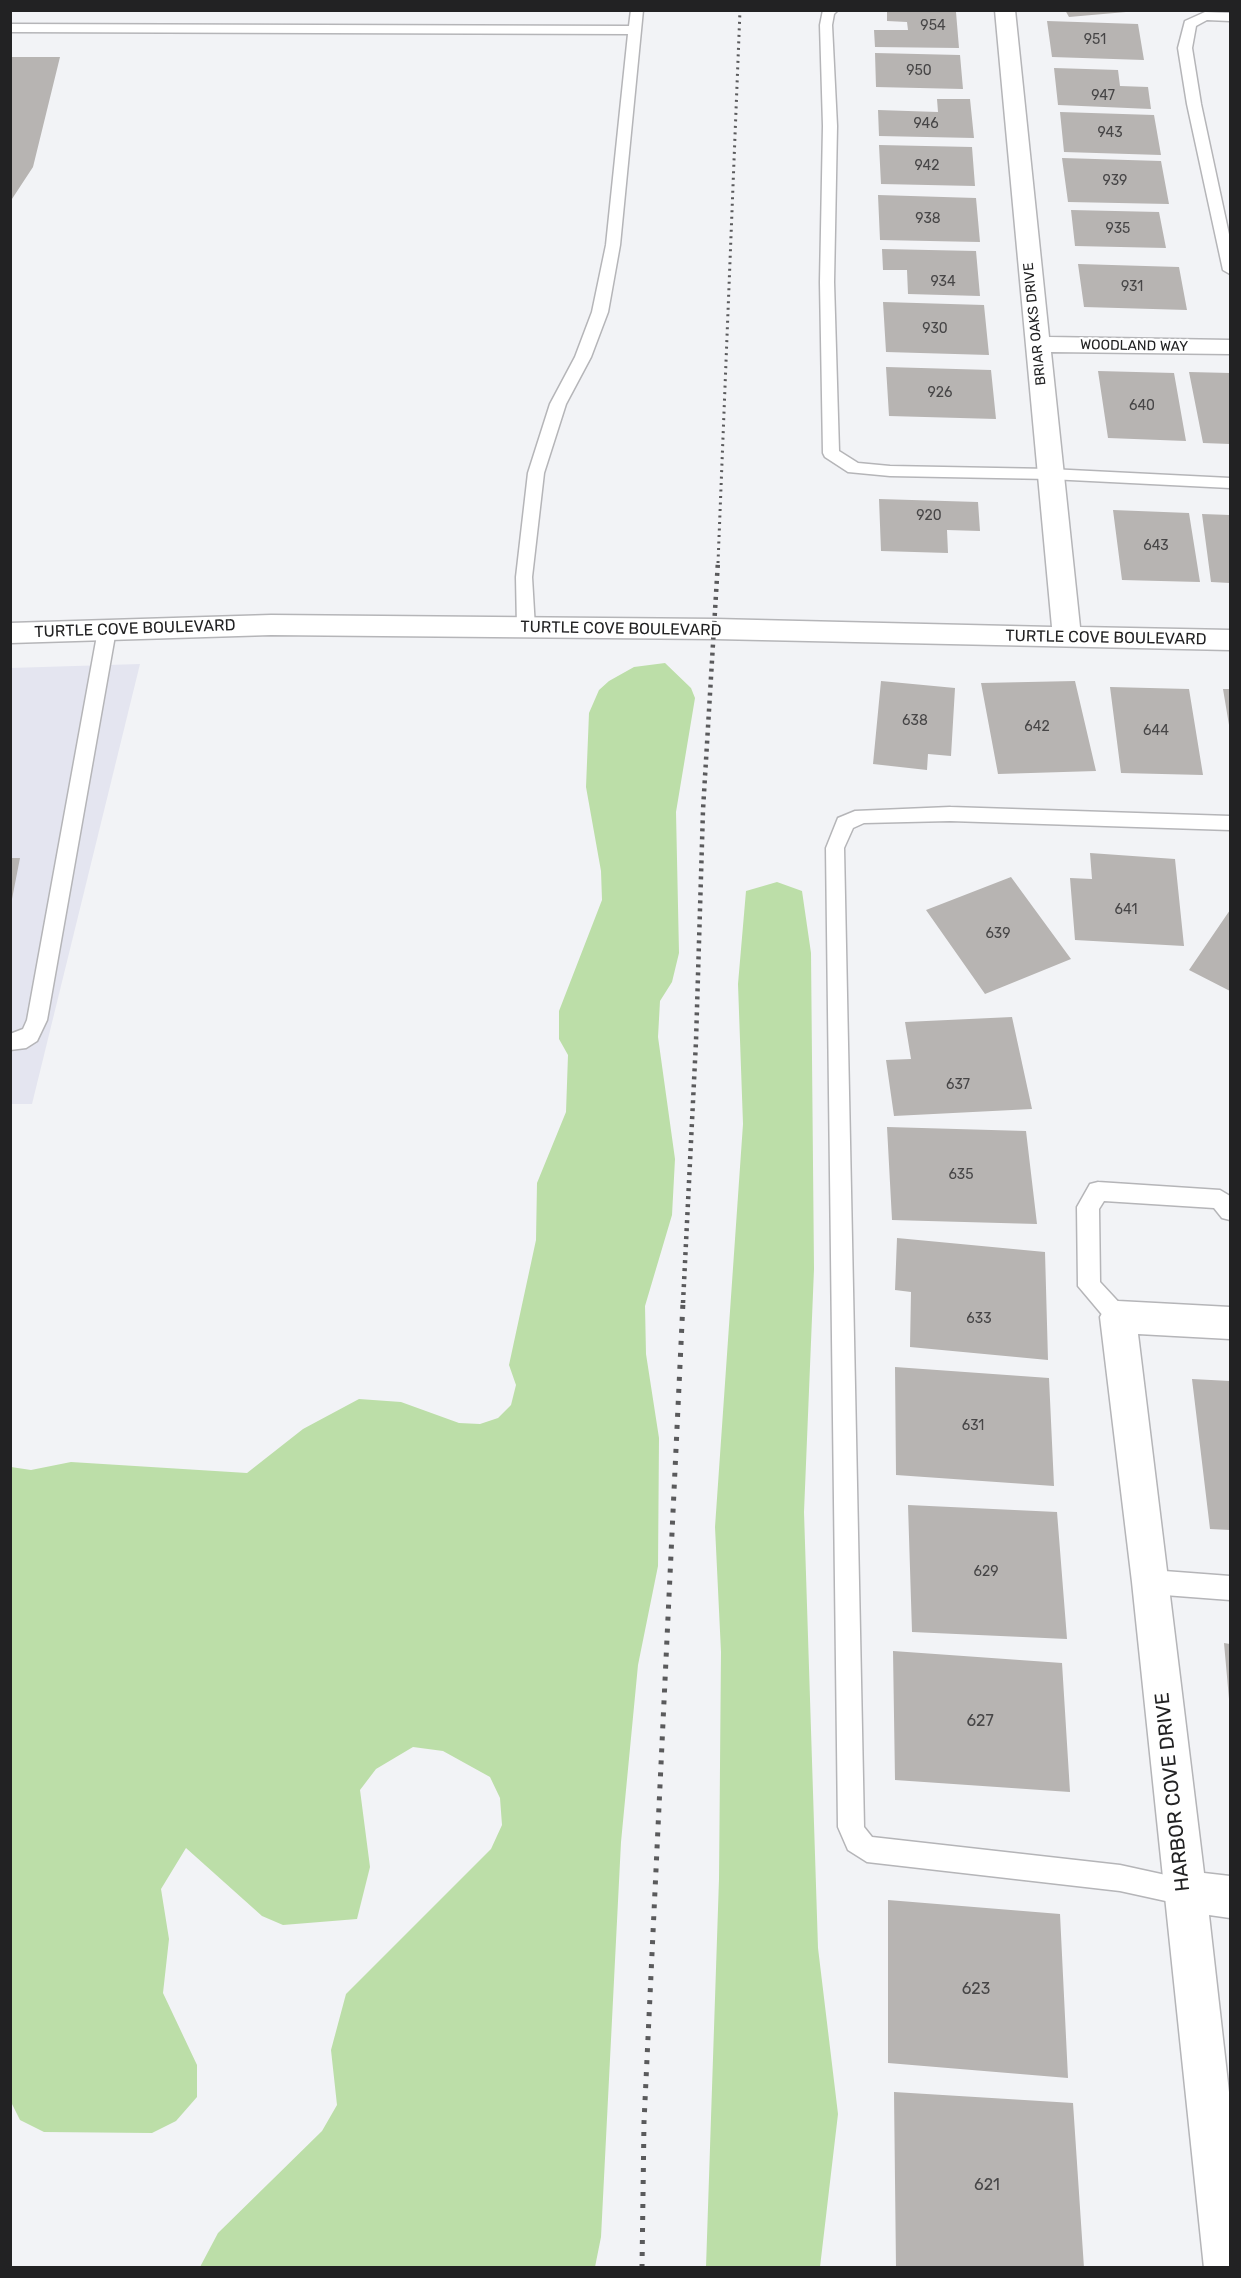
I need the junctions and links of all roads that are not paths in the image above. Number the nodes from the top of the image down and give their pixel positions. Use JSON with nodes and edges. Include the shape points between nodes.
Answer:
{"nodes":[{"id":1,"x":637,"y":10,"type":"edge"},
{"id":2,"x":832,"y":10,"type":"edge"},
{"id":3,"x":1005,"y":10,"type":"edge"},
{"id":4,"x":1230,"y":17,"type":"edge"},
{"id":5,"x":10,"y":28,"type":"edge"},
{"id":6,"x":634,"y":30,"type":"junction"},
{"id":7,"x":1230,"y":270,"type":"edge"},
{"id":8,"x":1037,"y":344,"type":"junction"},
{"id":9,"x":1230,"y":347,"type":"edge"},
{"id":10,"x":1050,"y":474,"type":"junction"},
{"id":11,"x":1230,"y":483,"type":"edge"},
{"id":12,"x":526,"y":628,"type":"junction"},
{"id":13,"x":107,"y":630,"type":"junction"},
{"id":14,"x":10,"y":633,"type":"edge"},
{"id":15,"x":1067,"y":637,"type":"junction"},
{"id":16,"x":1230,"y":640,"type":"edge"},
{"id":17,"x":1230,"y":823,"type":"edge"},
{"id":18,"x":10,"y":1042,"type":"edge"},
{"id":19,"x":1230,"y":1211,"type":"edge"},
{"id":20,"x":1118,"y":1317,"type":"junction"},
{"id":21,"x":1230,"y":1323,"type":"edge"},
{"id":22,"x":1151,"y":1582,"type":"junction"},
{"id":23,"x":1230,"y":1588,"type":"edge"},
{"id":24,"x":1184,"y":1892,"type":"junction"},
{"id":25,"x":1230,"y":1897,"type":"edge"},
{"id":26,"x":1227,"y":2268,"type":"edge"}],
"edges":[{"from":1,"to":6,"type":"lane"},
{"from":2,"to":10,"type":"lane","via":[[826,25],[831,453],[854,468]]},
{"from":3,"to":8,"type":"street","name":"BRIAR OAKS DRIVE"},
{"from":4,"to":7,"type":"lane","via":[[1205,16],[1190,24],[1185,48]]},
{"from":5,"to":6,"type":"lane"},
{"from":6,"to":12,"type":"lane","via":[[613,245],[600,312],[583,357],[558,404],[536,473],[524,577]]},
{"from":8,"to":9,"type":"street","name":"WOODLAND WAY"},
{"from":8,"to":10,"type":"street","name":"BRIAR OAKS DRIVE"},
{"from":10,"to":11,"type":"lane"},
{"from":10,"to":15,"type":"street","name":"BRIAR OAKS DRIVE"},
{"from":12,"to":13,"type":"street","name":"TURTLE COVE BOULEVARD","via":[[271,626]]},
{"from":12,"to":15,"type":"street","name":"TURTLE COVE BOULEVARD"},
{"from":13,"to":14,"type":"street","name":"TURTLE COVE BOULEVARD"},
{"from":13,"to":18,"type":"lane","via":[[38,1020],[30,1035]]},
{"from":15,"to":16,"type":"street","name":"TURTLE COVE BOULEVARD"},
{"from":17,"to":24,"type":"lane","via":[[950,814],[861,816],[845,823],[835,848],[851,1827],[867,1849],[1120,1878]]},
{"from":19,"to":20,"type":"lane","via":[[1220,1199],[1098,1191],[1088,1207],[1089,1286]]},
{"from":20,"to":21,"type":"street"},
{"from":20,"to":22,"type":"street","name":"HARBOR COVE DRIVE"},
{"from":22,"to":23,"type":"lane"},
{"from":22,"to":24,"type":"street","name":"HARBOR COVE DRIVE"},
{"from":24,"to":25,"type":"street"},
{"from":24,"to":26,"type":"street","name":"HARBOR COVE DRIVE"}]}
